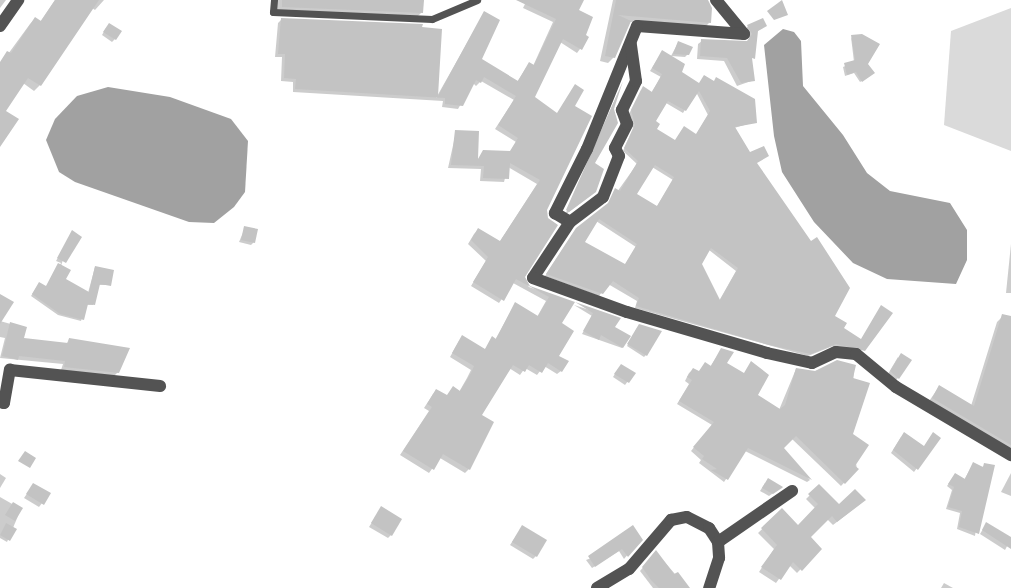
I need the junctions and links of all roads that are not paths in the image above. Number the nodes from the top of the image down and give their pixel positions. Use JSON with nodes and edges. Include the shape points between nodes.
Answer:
{"nodes":[{"id":1,"x":18,"y":0,"type":"edge"},
{"id":2,"x":274,"y":0,"type":"edge"},
{"id":3,"x":477,"y":0,"type":"edge"},
{"id":4,"x":716,"y":0,"type":"edge"},
{"id":5,"x":0,"y":26,"type":"edge"},
{"id":6,"x":630,"y":43,"type":"junction"},
{"id":7,"x":570,"y":222,"type":"junction"},
{"id":8,"x":159,"y":386,"type":"dead end"},
{"id":9,"x":0,"y":402,"type":"edge"},
{"id":10,"x":1011,"y":455,"type":"edge"},
{"id":11,"x":792,"y":491,"type":"dead end"},
{"id":12,"x":718,"y":542,"type":"junction"},
{"id":13,"x":597,"y":588,"type":"edge"},
{"id":14,"x":709,"y":588,"type":"edge"}],
"edges":[{"from":1,"to":5,"type":"street"},
{"from":2,"to":3,"type":"lane","via":[[273,12],[432,20]]},
{"from":4,"to":6,"type":"street","via":[[744,34],[637,26]]},
{"from":6,"to":7,"type":"street","via":[[587,148],[555,213]]},
{"from":6,"to":7,"type":"street","via":[[636,81],[622,110],[627,124],[615,148],[619,156],[603,197]]},
{"from":7,"to":10,"type":"street","via":[[533,278],[627,312],[778,355],[812,363],[836,352],[856,354],[896,387]]},
{"from":8,"to":9,"type":"street","via":[[10,370],[4,403]]},
{"from":11,"to":12,"type":"street"},
{"from":12,"to":13,"type":"street","via":[[699,521],[687,517],[671,520],[629,569]]},
{"from":12,"to":14,"type":"street","via":[[719,558]]}]}
